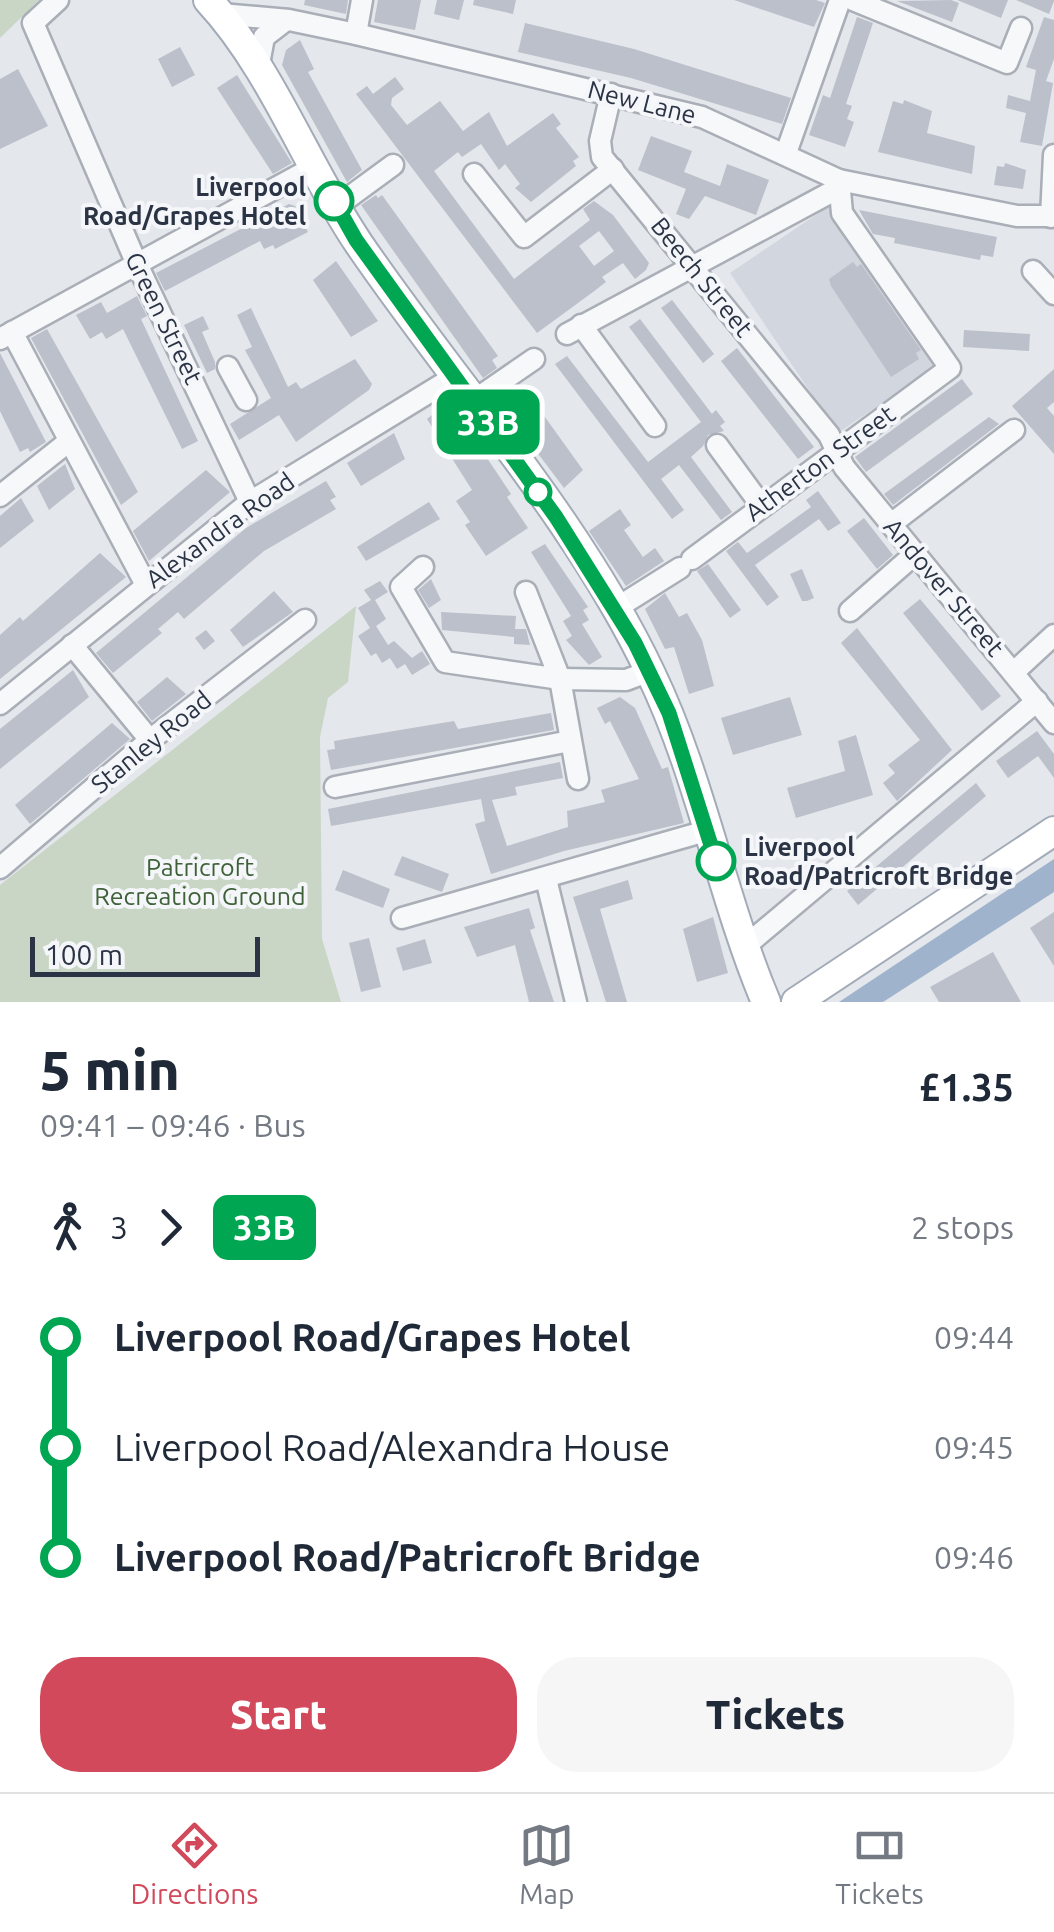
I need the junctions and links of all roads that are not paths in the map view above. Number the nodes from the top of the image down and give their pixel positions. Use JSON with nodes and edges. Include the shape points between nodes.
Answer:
{"nodes":[{"id":1,"x":58,"y":0,"type":"edge"},
{"id":2,"x":840,"y":0,"type":"edge"},
{"id":3,"x":852,"y":0,"type":"edge"},
{"id":4,"x":361,"y":6,"type":"edge"},
{"id":5,"x":214,"y":7,"type":"edge"},
{"id":6,"x":286,"y":20,"type":"junction"},
{"id":7,"x":1021,"y":28,"type":"dead end"},
{"id":8,"x":356,"y":34,"type":"junction"},
{"id":9,"x":258,"y":70,"type":"junction"},
{"id":10,"x":612,"y":94,"type":"junction"},
{"id":11,"x":786,"y":153,"type":"junction"},
{"id":12,"x":1054,"y":156,"type":"edge"},
{"id":13,"x":393,"y":165,"type":"dead end"},
{"id":14,"x":314,"y":167,"type":"junction"},
{"id":15,"x":613,"y":169,"type":"junction"},
{"id":16,"x":474,"y":174,"type":"dead end"},
{"id":17,"x":838,"y":184,"type":"junction"},
{"id":18,"x":337,"y":206,"type":"junction"},
{"id":19,"x":1052,"y":217,"type":"edge"},
{"id":20,"x":136,"y":262,"type":"junction"},
{"id":21,"x":693,"y":266,"type":"junction"},
{"id":22,"x":1034,"y":271,"type":"dead end"},
{"id":23,"x":1054,"y":294,"type":"edge"},
{"id":24,"x":6,"y":336,"type":"edge"},
{"id":25,"x":534,"y":359,"type":"dead end"},
{"id":26,"x":454,"y":376,"type":"junction"},
{"id":27,"x":237,"y":384,"type":"dead end"},
{"id":28,"x":203,"y":398,"type":"junction"},
{"id":29,"x":473,"y":401,"type":"junction"},
{"id":30,"x":655,"y":426,"type":"dead end"},
{"id":31,"x":1014,"y":430,"type":"dead end"},
{"id":32,"x":68,"y":442,"type":"junction"},
{"id":33,"x":717,"y":445,"type":"dead end"},
{"id":34,"x":836,"y":451,"type":"junction"},
{"id":35,"x":0,"y":496,"type":"edge"},
{"id":36,"x":250,"y":502,"type":"junction"},
{"id":37,"x":761,"y":505,"type":"junction"},
{"id":38,"x":891,"y":524,"type":"junction"},
{"id":39,"x":915,"y":554,"type":"junction"},
{"id":40,"x":423,"y":568,"type":"dead end"},
{"id":41,"x":145,"y":583,"type":"junction"},
{"id":42,"x":526,"y":592,"type":"dead end"},
{"id":43,"x":615,"y":609,"type":"junction"},
{"id":44,"x":850,"y":611,"type":"dead end"},
{"id":45,"x":305,"y":620,"type":"dead end"},
{"id":46,"x":1054,"y":635,"type":"edge"},
{"id":47,"x":72,"y":645,"type":"junction"},
{"id":48,"x":650,"y":671,"type":"junction"},
{"id":49,"x":1014,"y":672,"type":"junction"},
{"id":50,"x":560,"y":679,"type":"junction"},
{"id":51,"x":1036,"y":700,"type":"junction"},
{"id":52,"x":0,"y":704,"type":"edge"},
{"id":53,"x":1054,"y":722,"type":"edge"},
{"id":54,"x":150,"y":740,"type":"junction"},
{"id":55,"x":570,"y":741,"type":"junction"},
{"id":56,"x":578,"y":779,"type":"dead end"},
{"id":57,"x":335,"y":786,"type":"dead end"},
{"id":58,"x":706,"y":831,"type":"junction"},
{"id":59,"x":1054,"y":831,"type":"edge"},
{"id":60,"x":0,"y":868,"type":"edge"},
{"id":61,"x":546,"y":879,"type":"junction"},
{"id":62,"x":402,"y":918,"type":"dead end"},
{"id":63,"x":743,"y":948,"type":"junction"},
{"id":64,"x":576,"y":1002,"type":"edge"},
{"id":65,"x":766,"y":1002,"type":"edge"},
{"id":66,"x":796,"y":1002,"type":"edge"}],
"edges":[{"from":1,"to":20,"type":"street","name":"Green Street","via":[[32,23]]},
{"from":2,"to":11,"type":"street"},
{"from":3,"to":7,"type":"street","via":[[1007,63]]},
{"from":4,"to":8,"type":"street"},
{"from":5,"to":6,"type":"street","name":"New Lane"},
{"from":5,"to":9,"type":"main road"},
{"from":6,"to":8,"type":"street","name":"New Lane"},
{"from":6,"to":9,"type":"street","via":[[264,36]]},
{"from":8,"to":10,"type":"street","name":"New Lane"},
{"from":9,"to":14,"type":"main road"},
{"from":10,"to":11,"type":"street","name":"New Lane","via":[[717,122]]},
{"from":10,"to":15,"type":"street","via":[[600,149]]},
{"from":11,"to":17,"type":"street","name":"New Lane"},
{"from":12,"to":19,"type":"street"},
{"from":13,"to":18,"type":"street"},
{"from":14,"to":18,"type":"main road"},
{"from":14,"to":20,"type":"street"},
{"from":15,"to":16,"type":"street","via":[[524,237]]},
{"from":15,"to":21,"type":"street","name":"Beech Street"},
{"from":17,"to":19,"type":"street","name":"New Lane"},
{"from":17,"to":21,"type":"street"},
{"from":17,"to":34,"type":"street","name":"Atherton Street","via":[[842,212],[950,368]]},
{"from":18,"to":26,"type":"main road"},
{"from":20,"to":24,"type":"street"},
{"from":20,"to":28,"type":"street","name":"Green Street"},
{"from":21,"to":30,"type":"street","via":[[574,329],[648,404]]},
{"from":21,"to":34,"type":"street","name":"Beech Street"},
{"from":22,"to":23,"type":"street"},
{"from":24,"to":32,"type":"street"},
{"from":25,"to":29,"type":"street"},
{"from":26,"to":29,"type":"main road"},
{"from":26,"to":36,"type":"street","name":"Alexandra Road"},
{"from":27,"to":28,"type":"street"},
{"from":28,"to":36,"type":"street","name":"Green Street"},
{"from":29,"to":43,"type":"main road"},
{"from":31,"to":38,"type":"street"},
{"from":32,"to":35,"type":"street"},
{"from":32,"to":41,"type":"street"},
{"from":33,"to":37,"type":"street"},
{"from":34,"to":37,"type":"street","name":"Atherton Street"},
{"from":34,"to":38,"type":"street","name":"Andover Street"},
{"from":36,"to":41,"type":"street","name":"Alexandra Road"},
{"from":37,"to":43,"type":"street","name":"Atherton Street"},
{"from":38,"to":39,"type":"street","name":"Andover Street"},
{"from":39,"to":44,"type":"street"},
{"from":39,"to":49,"type":"street","name":"Andover Street"},
{"from":40,"to":50,"type":"street","via":[[401,587],[444,662]]},
{"from":41,"to":47,"type":"street","name":"Alexandra Road"},
{"from":42,"to":50,"type":"street"},
{"from":43,"to":48,"type":"main road"},
{"from":45,"to":54,"type":"street","name":"Stanley Road"},
{"from":46,"to":49,"type":"street"},
{"from":47,"to":52,"type":"street","name":"Alexandra Road"},
{"from":47,"to":54,"type":"street"},
{"from":48,"to":50,"type":"street","via":[[626,680]]},
{"from":48,"to":58,"type":"main road"},
{"from":49,"to":51,"type":"street","name":"Andover Street"},
{"from":50,"to":55,"type":"street"},
{"from":51,"to":53,"type":"street","name":"Andover Street"},
{"from":51,"to":63,"type":"street"},
{"from":54,"to":60,"type":"street","name":"Stanley Road"},
{"from":55,"to":56,"type":"street"},
{"from":55,"to":57,"type":"street"},
{"from":58,"to":61,"type":"street"},
{"from":58,"to":63,"type":"main road"},
{"from":59,"to":66,"type":"main road"},
{"from":61,"to":62,"type":"street"},
{"from":61,"to":64,"type":"street"},
{"from":63,"to":65,"type":"main road"}]}
